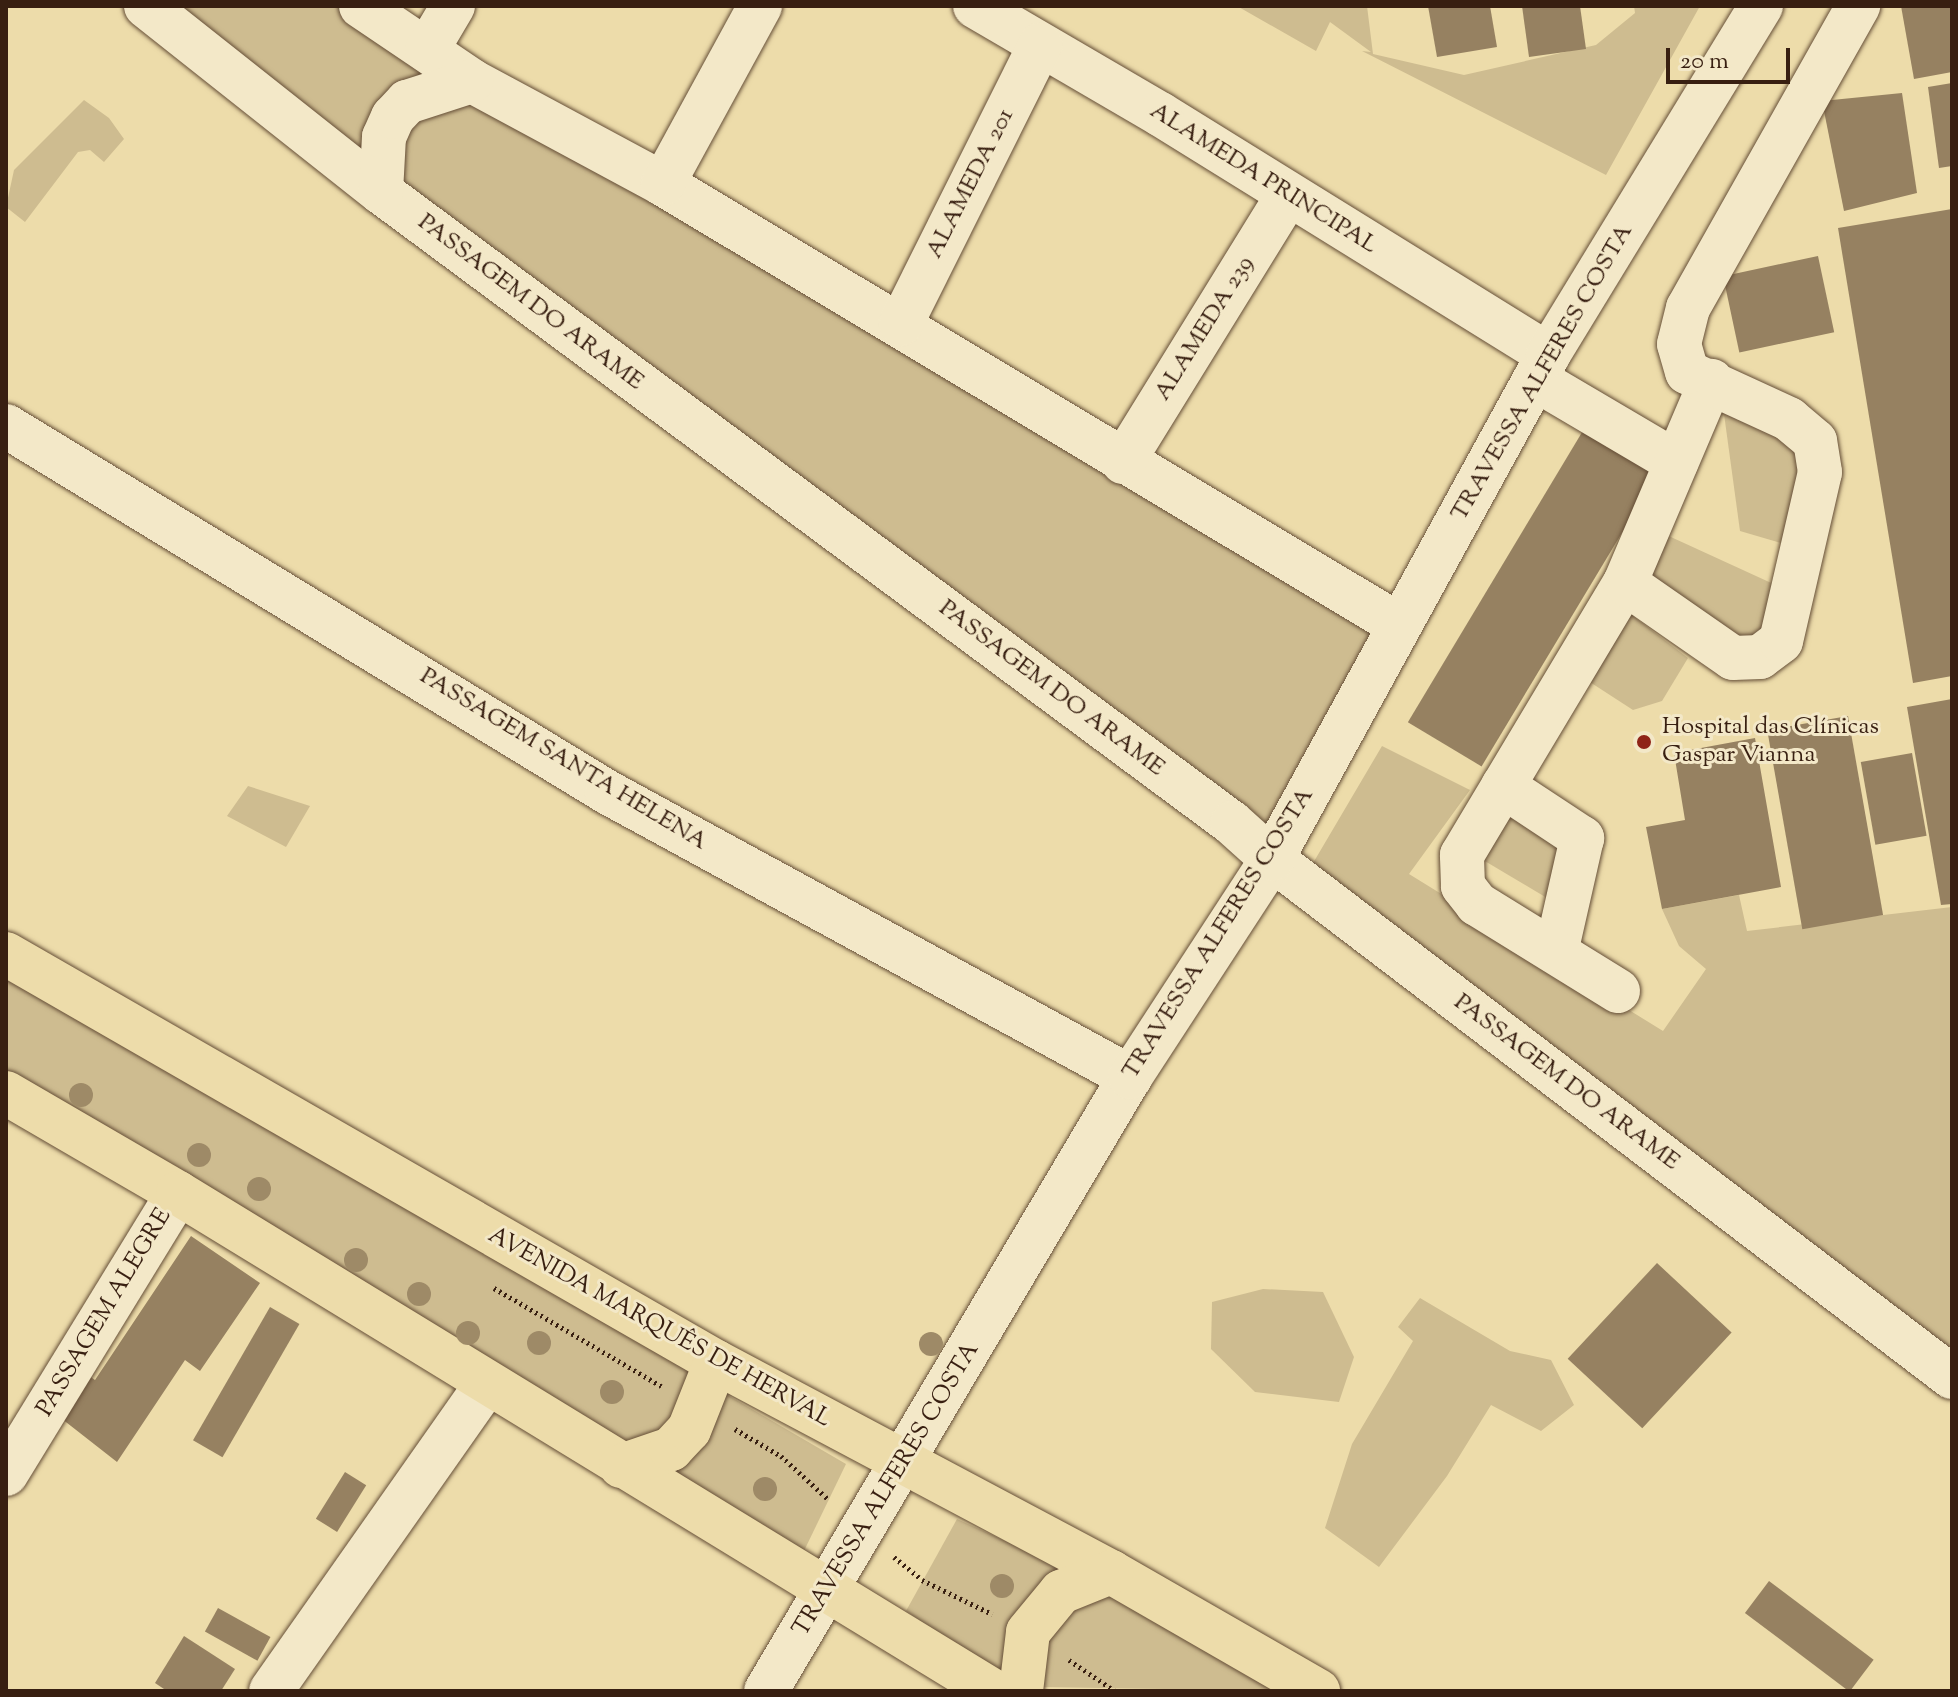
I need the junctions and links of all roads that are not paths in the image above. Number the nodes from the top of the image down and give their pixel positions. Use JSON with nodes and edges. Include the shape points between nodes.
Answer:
{"nodes":[{"id":1,"x":146,"y":6,"type":"edge"},
{"id":2,"x":361,"y":6,"type":"edge"},
{"id":3,"x":453,"y":6,"type":"edge"},
{"id":4,"x":760,"y":6,"type":"edge"},
{"id":5,"x":975,"y":6,"type":"edge"},
{"id":6,"x":1761,"y":6,"type":"edge"},
{"id":7,"x":1858,"y":6,"type":"edge"},
{"id":8,"x":1040,"y":45,"type":"junction"},
{"id":9,"x":427,"y":50,"type":"junction"},
{"id":10,"x":472,"y":81,"type":"junction"},
{"id":11,"x":663,"y":184,"type":"junction"},
{"id":12,"x":381,"y":192,"type":"junction"},
{"id":13,"x":1287,"y":196,"type":"junction"},
{"id":14,"x":901,"y":324,"type":"junction"},
{"id":15,"x":1542,"y":367,"type":"junction"},
{"id":16,"x":1711,"y":381,"type":"junction"},
{"id":17,"x":6,"y":426,"type":"edge"},
{"id":18,"x":1123,"y":462,"type":"junction"},
{"id":19,"x":1676,"y":462,"type":"junction"},
{"id":20,"x":1625,"y":583,"type":"junction"},
{"id":21,"x":1399,"y":625,"type":"junction"},
{"id":22,"x":1503,"y":786,"type":"junction"},
{"id":23,"x":1272,"y":859,"type":"junction"},
{"id":24,"x":1556,"y":952,"type":"junction"},
{"id":25,"x":6,"y":954,"type":"edge"},
{"id":26,"x":1618,"y":991,"type":"dead end"},
{"id":27,"x":1130,"y":1077,"type":"junction"},
{"id":28,"x":6,"y":1093,"type":"edge"},
{"id":29,"x":178,"y":1193,"type":"junction"},
{"id":30,"x":716,"y":1362,"type":"junction"},
{"id":31,"x":1952,"y":1377,"type":"edge"},
{"id":32,"x":487,"y":1384,"type":"junction"},
{"id":33,"x":904,"y":1465,"type":"junction"},
{"id":34,"x":621,"y":1466,"type":"junction"},
{"id":35,"x":6,"y":1474,"type":"edge"},
{"id":36,"x":1111,"y":1572,"type":"junction"},
{"id":37,"x":828,"y":1591,"type":"junction"},
{"id":38,"x":271,"y":1691,"type":"edge"},
{"id":39,"x":766,"y":1691,"type":"edge"},
{"id":40,"x":993,"y":1691,"type":"edge"},
{"id":41,"x":1021,"y":1691,"type":"edge"},
{"id":42,"x":1318,"y":1691,"type":"edge"}],
"edges":[{"from":1,"to":12,"type":"street","name":"PASSAGEM DO ARAME"},
{"from":2,"to":9,"type":"street"},
{"from":3,"to":9,"type":"street"},
{"from":4,"to":11,"type":"street"},
{"from":5,"to":8,"type":"street","name":"ALAMEDA PRINCIPAL"},
{"from":6,"to":15,"type":"street","name":"TRAVESSA ALFERES COSTA"},
{"from":7,"to":16,"type":"street","via":[[1688,308],[1679,344],[1687,372]]},
{"from":8,"to":13,"type":"street","name":"ALAMEDA PRINCIPAL"},
{"from":8,"to":14,"type":"street","name":"ALAMEDA 201"},
{"from":9,"to":10,"type":"street"},
{"from":10,"to":11,"type":"street"},
{"from":10,"to":12,"type":"street","via":[[407,102],[393,117],[384,137]]},
{"from":11,"to":14,"type":"street"},
{"from":12,"to":23,"type":"street","name":"PASSAGEM DO ARAME","via":[[1232,823]]},
{"from":13,"to":15,"type":"street","name":"ALAMEDA PRINCIPAL"},
{"from":13,"to":18,"type":"street","name":"ALAMEDA 239"},
{"from":14,"to":18,"type":"street"},
{"from":15,"to":19,"type":"street","name":"ALAMEDA PRINCIPAL"},
{"from":15,"to":21,"type":"street","name":"TRAVESSA ALFERES COSTA"},
{"from":16,"to":19,"type":"street"},
{"from":16,"to":20,"type":"street","via":[[1789,419],[1815,441],[1820,472],[1781,641],[1760,657],[1733,658]]},
{"from":17,"to":27,"type":"street","name":"PASSAGEM SANTA HELENA","via":[[607,792]]},
{"from":18,"to":21,"type":"street"},
{"from":19,"to":20,"type":"street"},
{"from":20,"to":22,"type":"street"},
{"from":21,"to":23,"type":"street","name":"TRAVESSA ALFERES COSTA"},
{"from":22,"to":24,"type":"street","via":[[1582,838]]},
{"from":22,"to":24,"type":"street","via":[[1462,855],[1463,886],[1477,904]]},
{"from":23,"to":27,"type":"street","name":"TRAVESSA ALFERES COSTA"},
{"from":23,"to":31,"type":"street","name":"PASSAGEM DO ARAME"},
{"from":24,"to":26,"type":"street"},
{"from":25,"to":30,"type":"main road","name":"AVENIDA MARQUÊS DE HERVAL"},
{"from":27,"to":33,"type":"street","name":"TRAVESSA ALFERES COSTA"},
{"from":28,"to":29,"type":"main road"},
{"from":29,"to":32,"type":"main road"},
{"from":29,"to":35,"type":"street","name":"PASSAGEM ALEGRE"},
{"from":30,"to":33,"type":"main road","name":"AVENIDA MARQUÊS DE HERVAL"},
{"from":30,"to":34,"type":"main road","via":[[689,1430],[671,1449]]},
{"from":32,"to":34,"type":"main road"},
{"from":32,"to":38,"type":"street"},
{"from":33,"to":36,"type":"main road","name":"AVENIDA MARQUÊS DE HERVAL"},
{"from":33,"to":37,"type":"street","name":"TRAVESSA ALFERES COSTA"},
{"from":34,"to":37,"type":"main road"},
{"from":36,"to":41,"type":"main road","via":[[1061,1592],[1028,1632]]},
{"from":36,"to":42,"type":"main road","name":"AVENIDA MARQUÊS DE HERVAL"},
{"from":37,"to":39,"type":"street","name":"TRAVESSA ALFERES COSTA"},
{"from":37,"to":40,"type":"main road"}]}
